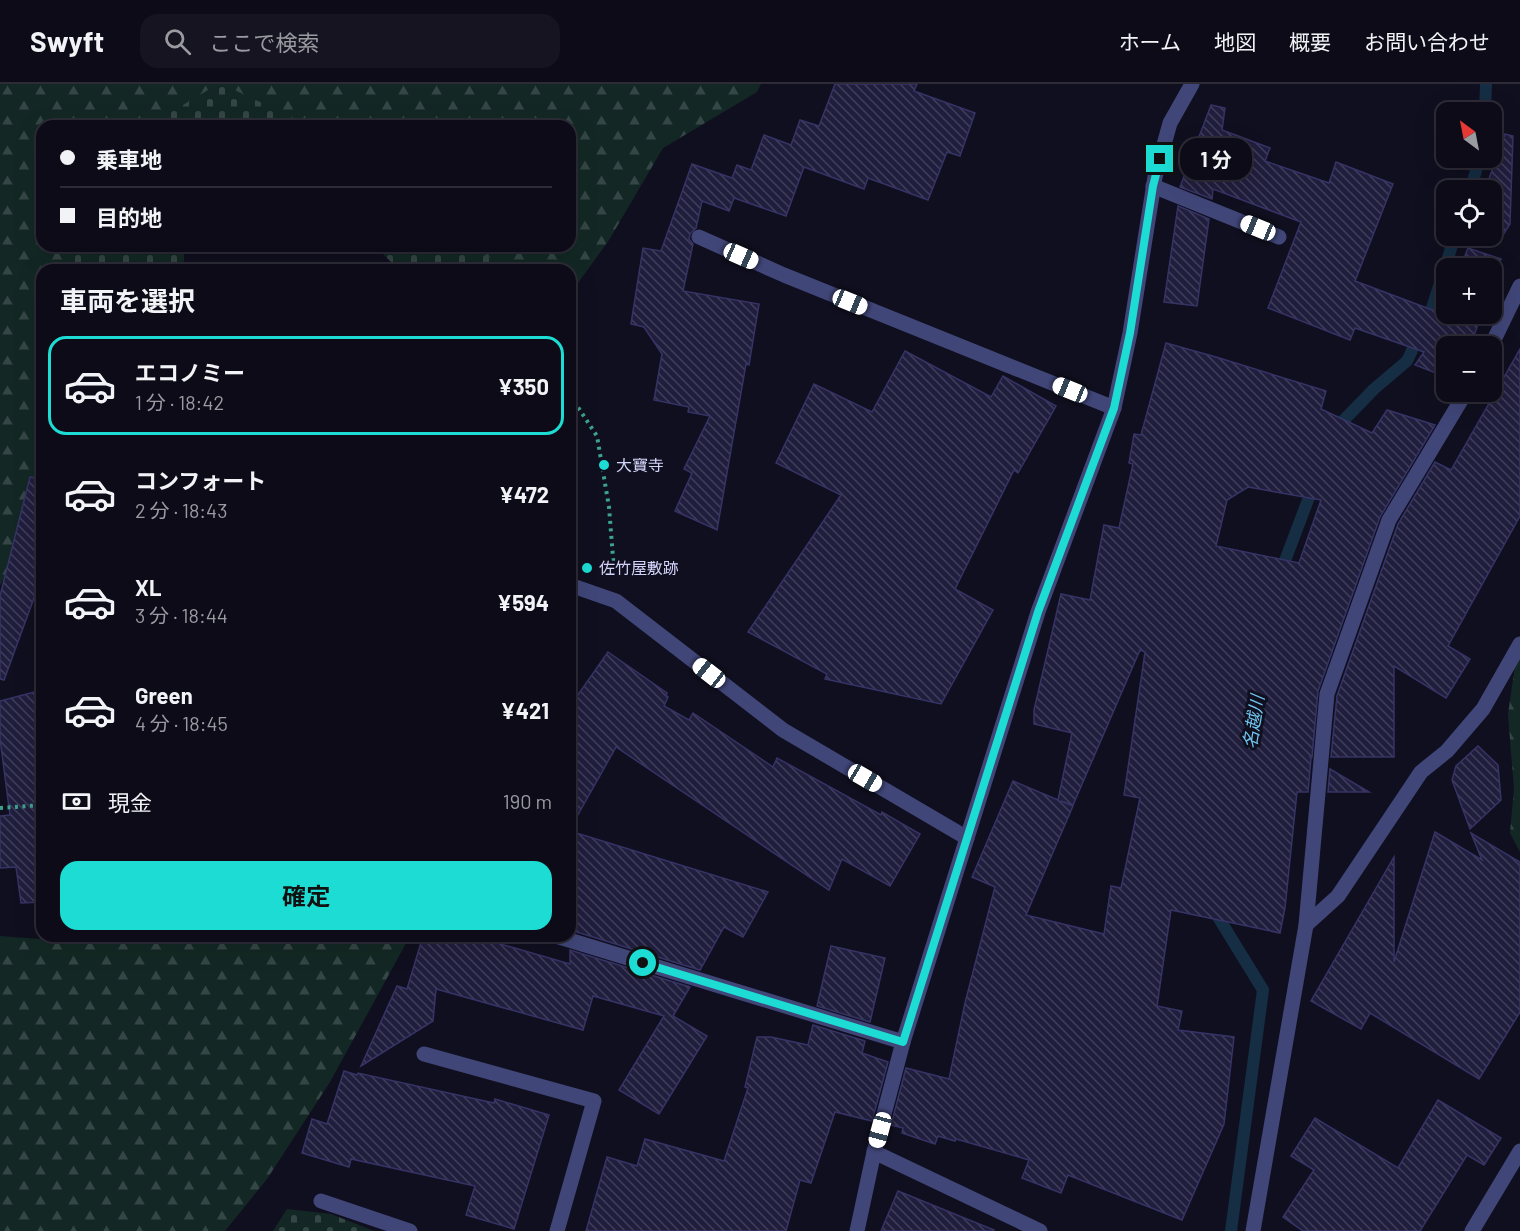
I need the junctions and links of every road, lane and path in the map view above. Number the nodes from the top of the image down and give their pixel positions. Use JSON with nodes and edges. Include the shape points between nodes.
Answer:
{"nodes":[{"id":1,"x":1192,"y":84,"type":"edge"},
{"id":2,"x":1153,"y":186,"type":"junction"},
{"id":3,"x":699,"y":237,"type":"dead end"},
{"id":4,"x":1279,"y":237,"type":"dead end"},
{"id":5,"x":1520,"y":286,"type":"edge"},
{"id":6,"x":1496,"y":336,"type":"edge"},
{"id":7,"x":1460,"y":402,"type":"edge"},
{"id":8,"x":576,"y":404,"type":"edge"},
{"id":9,"x":1114,"y":408,"type":"junction"},
{"id":10,"x":576,"y":587,"type":"edge"},
{"id":11,"x":616,"y":601,"type":"junction"},
{"id":12,"x":1520,"y":644,"type":"edge"},
{"id":13,"x":36,"y":805,"type":"edge"},
{"id":14,"x":0,"y":808,"type":"edge"},
{"id":15,"x":966,"y":838,"type":"junction"},
{"id":16,"x":1306,"y":925,"type":"junction"},
{"id":17,"x":576,"y":942,"type":"edge"},
{"id":18,"x":903,"y":1042,"type":"junction"},
{"id":19,"x":424,"y":1054,"type":"dead end"},
{"id":20,"x":1520,"y":1151,"type":"edge"},
{"id":21,"x":874,"y":1152,"type":"junction"},
{"id":22,"x":321,"y":1201,"type":"dead end"},
{"id":23,"x":410,"y":1231,"type":"edge"},
{"id":24,"x":557,"y":1231,"type":"edge"},
{"id":25,"x":857,"y":1231,"type":"edge"},
{"id":26,"x":1040,"y":1231,"type":"edge"},
{"id":27,"x":1253,"y":1231,"type":"edge"},
{"id":28,"x":1472,"y":1231,"type":"edge"}],
"edges":[{"from":1,"to":2,"type":"street","via":[[1170,123]]},
{"from":2,"to":4,"type":"street"},
{"from":2,"to":9,"type":"street"},
{"from":3,"to":9,"type":"street"},
{"from":5,"to":6,"type":"street"},
{"from":7,"to":16,"type":"street","via":[[1389,520],[1328,694]]},
{"from":8,"to":11,"type":"path","via":[[597,436],[609,507]]},
{"from":9,"to":15,"type":"street","via":[[1038,612]]},
{"from":10,"to":11,"type":"street"},
{"from":11,"to":15,"type":"street","via":[[783,730]]},
{"from":12,"to":16,"type":"street","via":[[1482,708],[1447,751],[1421,772],[1338,896]]},
{"from":13,"to":14,"type":"path"},
{"from":15,"to":18,"type":"street"},
{"from":16,"to":27,"type":"street"},
{"from":17,"to":18,"type":"street"},
{"from":18,"to":21,"type":"street"},
{"from":19,"to":24,"type":"street","via":[[594,1101]]},
{"from":20,"to":28,"type":"street"},
{"from":21,"to":25,"type":"street"},
{"from":21,"to":26,"type":"street"},
{"from":22,"to":23,"type":"street"}]}
